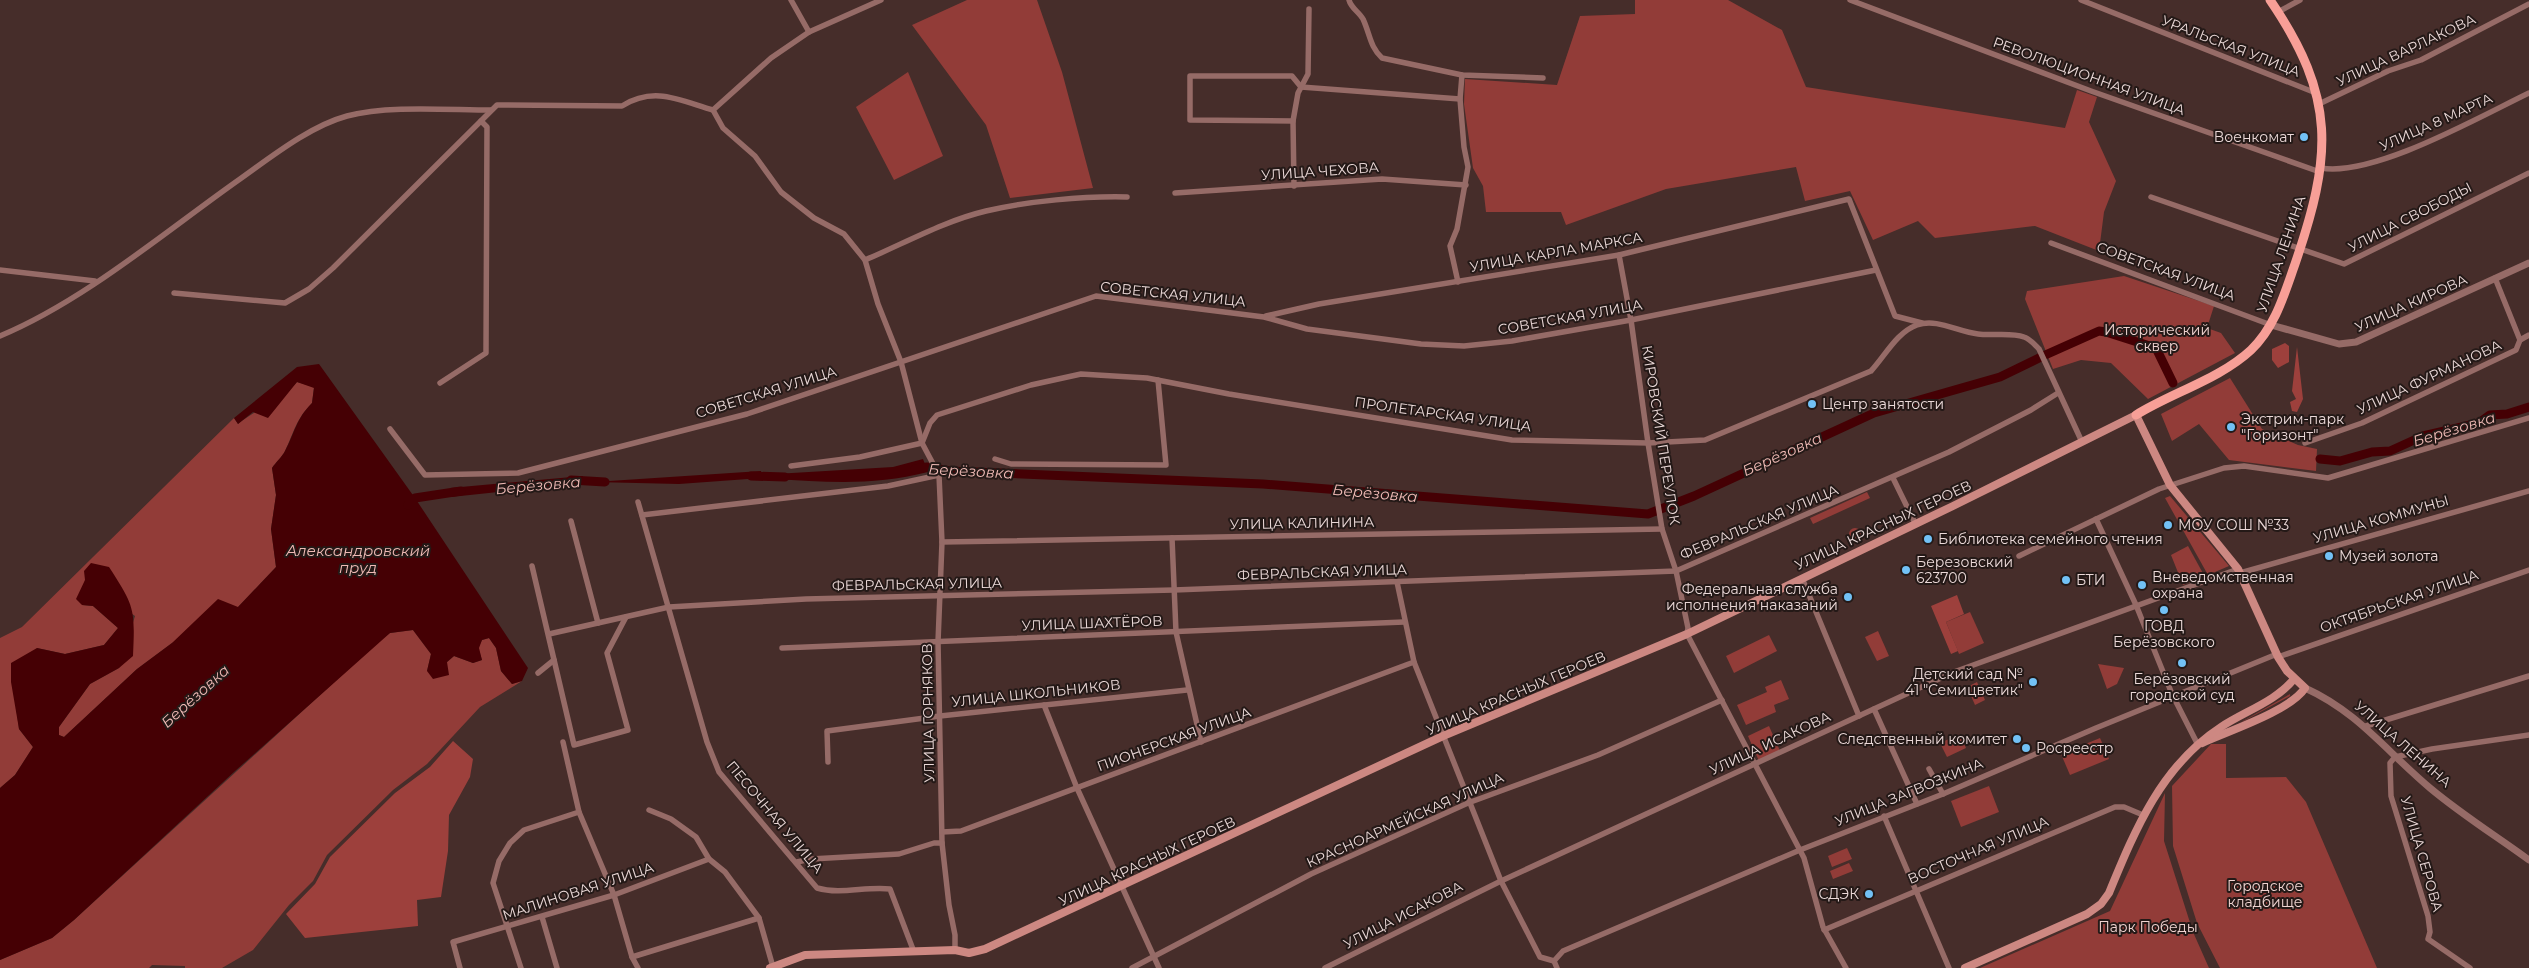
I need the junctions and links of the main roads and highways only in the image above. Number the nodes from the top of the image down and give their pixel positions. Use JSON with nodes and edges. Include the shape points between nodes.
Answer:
{"nodes":[{"id":1,"x":2270,"y":0,"type":"edge"},
{"id":2,"x":2136,"y":415,"type":"junction"},
{"id":3,"x":2294,"y":679,"type":"junction"},
{"id":4,"x":2241,"y":717,"type":"junction"},
{"id":5,"x":2244,"y":726,"type":"junction"},
{"id":6,"x":2200,"y":744,"type":"junction"},
{"id":7,"x":771,"y":968,"type":"edge"},
{"id":8,"x":1965,"y":968,"type":"edge"}],
"edges":[{"from":1,"to":2,"type":"main road","name":"УЛИЦА ЛЕНИНА","via":[[2308,70],[2322,125],[2321,170],[2299,250],[2271,325],[2251,350],[2238,361]]},
{"from":2,"to":3,"type":"main road","via":[[2170,485],[2239,571],[2278,655]]},
{"from":2,"to":7,"type":"main road","name":"УЛИЦА КРАСНЫХ ГЕРОЕВ","via":[[1687,634],[1444,736],[985,949],[969,953],[955,950],[805,955]]},
{"from":3,"to":4,"type":"main road","via":[[2278,694]]},
{"from":3,"to":5,"type":"main road","via":[[2304,688],[2300,695]]},
{"from":4,"to":5,"type":"main road","via":[[2239,722]]},
{"from":4,"to":6,"type":"main road"},
{"from":5,"to":6,"type":"main road"},
{"from":6,"to":8,"type":"main road","via":[[2166,779],[2143,814],[2109,893],[2101,904],[2087,914]]}]}
